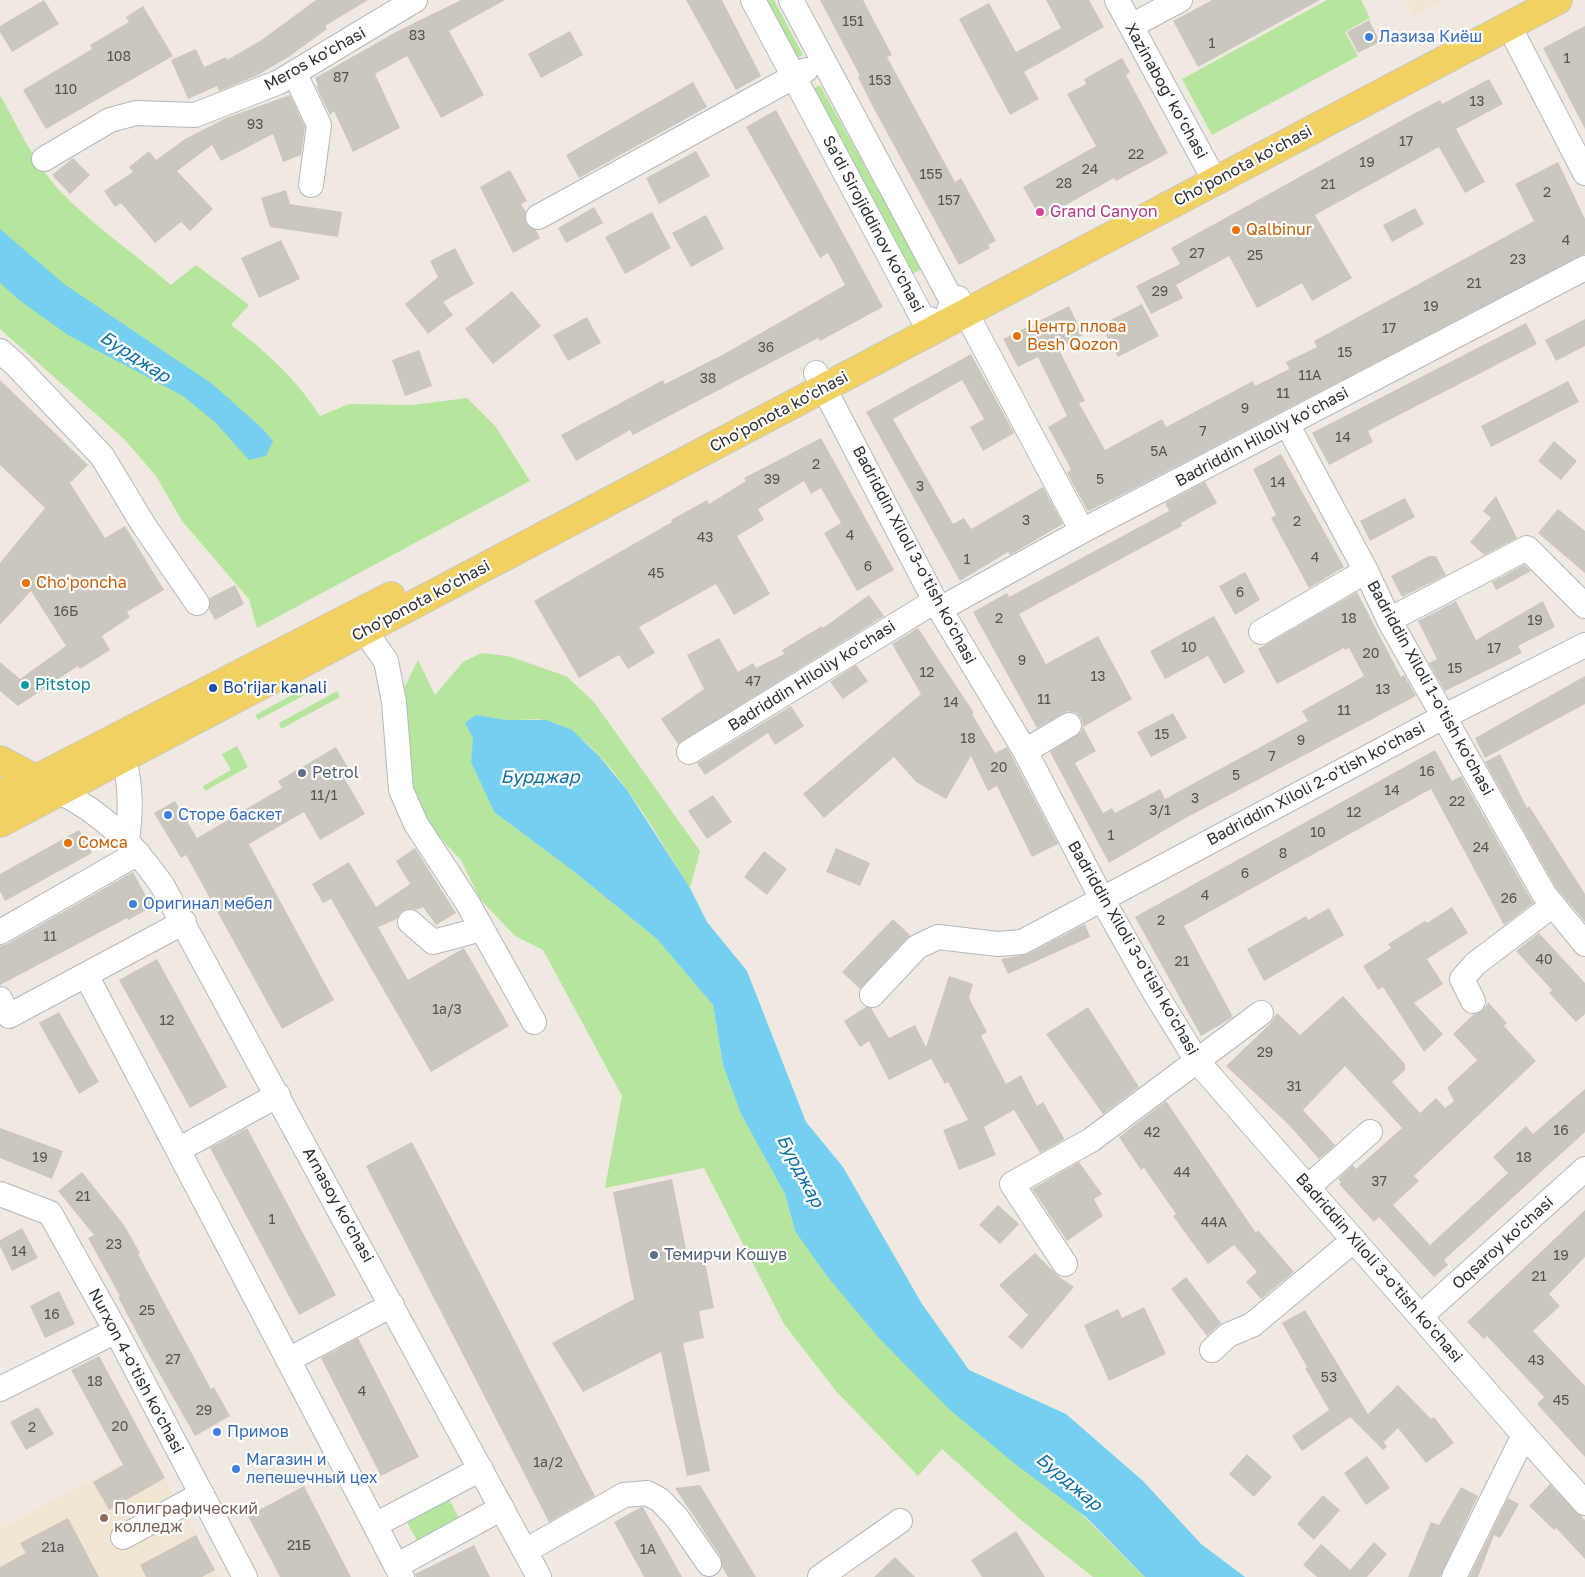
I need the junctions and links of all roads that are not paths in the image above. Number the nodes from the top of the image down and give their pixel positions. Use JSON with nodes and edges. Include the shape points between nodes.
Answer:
{"nodes":[{"id":1,"x":415,"y":0,"type":"edge"},
{"id":2,"x":753,"y":0,"type":"edge"},
{"id":3,"x":791,"y":0,"type":"edge"},
{"id":4,"x":1117,"y":0,"type":"edge"},
{"id":5,"x":1180,"y":0,"type":"edge"},
{"id":6,"x":1526,"y":0,"type":"edge"},
{"id":7,"x":1558,"y":0,"type":"edge"},
{"id":8,"x":1505,"y":19,"type":"junction"},
{"id":9,"x":1131,"y":26,"type":"junction"},
{"id":10,"x":824,"y":61,"type":"junction"},
{"id":11,"x":295,"y":74,"type":"junction"},
{"id":12,"x":793,"y":76,"type":"junction"},
{"id":13,"x":44,"y":158,"type":"dead end"},
{"id":14,"x":1585,"y":173,"type":"edge"},
{"id":15,"x":1211,"y":174,"type":"junction"},
{"id":16,"x":310,"y":185,"type":"dead end"},
{"id":17,"x":538,"y":217,"type":"dead end"},
{"id":18,"x":1585,"y":268,"type":"edge"},
{"id":19,"x":948,"y":311,"type":"junction"},
{"id":20,"x":0,"y":351,"type":"edge"},
{"id":21,"x":820,"y":380,"type":"junction"},
{"id":22,"x":1287,"y":424,"type":"junction"},
{"id":23,"x":1082,"y":531,"type":"junction"},
{"id":24,"x":1366,"y":572,"type":"junction"},
{"id":25,"x":197,"y":603,"type":"dead end"},
{"id":26,"x":938,"y":605,"type":"junction"},
{"id":27,"x":1585,"y":606,"type":"edge"},
{"id":28,"x":1389,"y":620,"type":"junction"},
{"id":29,"x":364,"y":624,"type":"junction"},
{"id":30,"x":1261,"y":632,"type":"dead end"},
{"id":31,"x":1585,"y":644,"type":"edge"},
{"id":32,"x":1444,"y":716,"type":"junction"},
{"id":33,"x":1069,"y":725,"type":"dead end"},
{"id":34,"x":1024,"y":751,"type":"junction"},
{"id":35,"x":689,"y":752,"type":"dead end"},
{"id":36,"x":124,"y":758,"type":"junction"},
{"id":37,"x":0,"y":760,"type":"edge"},
{"id":38,"x":48,"y":785,"type":"junction"},
{"id":39,"x":0,"y":794,"type":"edge"},
{"id":40,"x":0,"y":823,"type":"edge"},
{"id":41,"x":132,"y":847,"type":"junction"},
{"id":42,"x":1102,"y":898,"type":"junction"},
{"id":43,"x":1553,"y":905,"type":"junction"},
{"id":44,"x":184,"y":922,"type":"junction"},
{"id":45,"x":410,"y":922,"type":"dead end"},
{"id":46,"x":482,"y":929,"type":"junction"},
{"id":47,"x":0,"y":932,"type":"edge"},
{"id":48,"x":1585,"y":944,"type":"edge"},
{"id":49,"x":86,"y":975,"type":"junction"},
{"id":50,"x":872,"y":995,"type":"dead end"},
{"id":51,"x":0,"y":999,"type":"edge"},
{"id":52,"x":1473,"y":1001,"type":"dead end"},
{"id":53,"x":1261,"y":1012,"type":"dead end"},
{"id":54,"x":534,"y":1022,"type":"dead end"},
{"id":55,"x":1198,"y":1061,"type":"junction"},
{"id":56,"x":278,"y":1095,"type":"junction"},
{"id":57,"x":1370,"y":1132,"type":"dead end"},
{"id":58,"x":178,"y":1150,"type":"junction"},
{"id":59,"x":1585,"y":1169,"type":"edge"},
{"id":60,"x":1308,"y":1187,"type":"junction"},
{"id":61,"x":0,"y":1194,"type":"edge"},
{"id":62,"x":1354,"y":1240,"type":"junction"},
{"id":63,"x":1065,"y":1264,"type":"dead end"},
{"id":64,"x":392,"y":1305,"type":"junction"},
{"id":65,"x":1421,"y":1316,"type":"junction"},
{"id":66,"x":116,"y":1331,"type":"junction"},
{"id":67,"x":1212,"y":1350,"type":"dead end"},
{"id":68,"x":288,"y":1360,"type":"junction"},
{"id":69,"x":0,"y":1389,"type":"edge"},
{"id":70,"x":1524,"y":1435,"type":"junction"},
{"id":71,"x":481,"y":1469,"type":"junction"},
{"id":72,"x":202,"y":1494,"type":"junction"},
{"id":73,"x":1585,"y":1503,"type":"edge"},
{"id":74,"x":502,"y":1508,"type":"junction"},
{"id":75,"x":900,"y":1521,"type":"dead end"},
{"id":76,"x":375,"y":1525,"type":"junction"},
{"id":77,"x":124,"y":1536,"type":"dead end"},
{"id":78,"x":525,"y":1550,"type":"junction"},
{"id":79,"x":709,"y":1564,"type":"dead end"},
{"id":80,"x":399,"y":1572,"type":"edge"},
{"id":81,"x":245,"y":1577,"type":"edge"},
{"id":82,"x":539,"y":1577,"type":"edge"},
{"id":83,"x":820,"y":1577,"type":"edge"},
{"id":84,"x":1454,"y":1577,"type":"edge"}],
"edges":[{"from":1,"to":11,"type":"street","name":"Meros ko'chasi"},
{"from":2,"to":12,"type":"street","name":"Sa'di Sirojiddinov ko'chasi"},
{"from":3,"to":10,"type":"street","name":"Sa'di Sirojiddinov ko'chasi"},
{"from":4,"to":9,"type":"street","name":"Xazinabog‘ ko‘chasi"},
{"from":5,"to":9,"type":"street"},
{"from":6,"to":8,"type":"main road","name":"Cho'ponota ko'chasi"},
{"from":7,"to":8,"type":"main road","name":"Cho'ponota ko'chasi"},
{"from":8,"to":14,"type":"street"},
{"from":8,"to":15,"type":"main road","name":"Cho'ponota ko'chasi"},
{"from":9,"to":15,"type":"street","name":"Xazinabog‘ ko‘chasi"},
{"from":10,"to":12,"type":"street"},
{"from":10,"to":19,"type":"street","name":"Sa'di Sirojiddinov ko'chasi"},
{"from":11,"to":13,"type":"street","name":"Meros ko'chasi","via":[[195,115],[136,112],[110,120]]},
{"from":11,"to":16,"type":"street","via":[[319,124]]},
{"from":12,"to":17,"type":"street"},
{"from":12,"to":19,"type":"street","name":"Sa'di Sirojiddinov ko'chasi"},
{"from":15,"to":19,"type":"main road","name":"Cho'ponota ko'chasi"},
{"from":18,"to":22,"type":"street","name":"Badriddin Hiloliy koʻchasi"},
{"from":19,"to":21,"type":"main road","name":"Cho'ponota ko'chasi"},
{"from":19,"to":23,"type":"street"},
{"from":20,"to":25,"type":"street","via":[[102,456]]},
{"from":21,"to":26,"type":"street","name":"Badriddin Xiloli 3-o'tish ko'chasi"},
{"from":21,"to":29,"type":"main road","name":"Cho'ponota ko'chasi","via":[[437,582]]},
{"from":22,"to":23,"type":"street","name":"Badriddin Hiloliy koʻchasi"},
{"from":22,"to":24,"type":"street","name":"Badriddin Xiloli 1-o'tish ko'chasi"},
{"from":23,"to":26,"type":"street","name":"Badriddin Hiloliy koʻchasi"},
{"from":24,"to":28,"type":"street","name":"Badriddin Xiloli 1-o'tish ko'chasi"},
{"from":24,"to":30,"type":"street"},
{"from":26,"to":34,"type":"street","name":"Badriddin Xiloli 3-o'tish ko'chasi"},
{"from":26,"to":35,"type":"street","name":"Badriddin Hiloliy koʻchasi"},
{"from":27,"to":28,"type":"street","via":[[1527,548]]},
{"from":28,"to":32,"type":"street","name":"Badriddin Xiloli 1-o'tish ko'chasi"},
{"from":29,"to":36,"type":"main road","name":"Cho'ponota ko'chasi"},
{"from":29,"to":38,"type":"main road","name":"Cho'ponota ko'chasi"},
{"from":29,"to":46,"type":"street","via":[[386,661],[394,702],[401,790],[416,824]]},
{"from":31,"to":32,"type":"street","name":"Badriddin Xiloli 2-o'tish ko'chasi"},
{"from":32,"to":42,"type":"street","name":"Badriddin Xiloli 2-o'tish ko'chasi"},
{"from":32,"to":43,"type":"street","name":"Badriddin Xiloli 1-o'tish ko'chasi"},
{"from":33,"to":34,"type":"street"},
{"from":34,"to":42,"type":"street","name":"Badriddin Xiloli 3-o'tish ko'chasi"},
{"from":36,"to":38,"type":"main road","name":"Cho'ponota ko'chasi"},
{"from":36,"to":41,"type":"street","via":[[130,784]]},
{"from":37,"to":38,"type":"main road","name":"Arnasoy ko'chasi"},
{"from":38,"to":39,"type":"main road","name":"Cho'ponota ko'chasi"},
{"from":38,"to":40,"type":"main road","name":"Cho'ponota ko'chasi"},
{"from":38,"to":41,"type":"street","name":"Arnasoy ko'chasi","via":[[97,813]]},
{"from":41,"to":44,"type":"street","name":"Arnasoy ko'chasi","via":[[162,885]]},
{"from":41,"to":47,"type":"street"},
{"from":42,"to":50,"type":"street","name":"Badriddin Xiloli 2-o'tish ko'chasi","via":[[1022,942],[998,944],[938,937],[926,941]]},
{"from":42,"to":55,"type":"street","name":"Badriddin Xiloli 3-o'tish ko'chasi","via":[[1155,993]]},
{"from":43,"to":48,"type":"street","name":"Badriddin Xiloli 1-o'tish ko'chasi"},
{"from":43,"to":52,"type":"street","via":[[1475,964],[1462,979]]},
{"from":44,"to":49,"type":"street"},
{"from":44,"to":56,"type":"street","name":"Arnasoy ko'chasi"},
{"from":45,"to":46,"type":"street","via":[[433,942]]},
{"from":46,"to":54,"type":"street"},
{"from":49,"to":51,"type":"street","via":[[9,1016]]},
{"from":49,"to":58,"type":"street"},
{"from":53,"to":55,"type":"street"},
{"from":55,"to":60,"type":"street","name":"Badriddin Xiloli 3-o'tish ko'chasi"},
{"from":55,"to":63,"type":"street","via":[[1091,1140],[1012,1184]]},
{"from":56,"to":58,"type":"street"},
{"from":56,"to":64,"type":"street","name":"Arnasoy ko'chasi"},
{"from":57,"to":60,"type":"street"},
{"from":58,"to":68,"type":"street"},
{"from":59,"to":65,"type":"street","name":"Oqsaroy ko'chasi"},
{"from":60,"to":62,"type":"street","name":"Badriddin Xiloli 3-o'tish ko'chasi"},
{"from":61,"to":66,"type":"street","name":"Nurxon 4-o'tish ko'chasi","via":[[50,1213]]},
{"from":62,"to":65,"type":"street","name":"Badriddin Xiloli 3-o'tish ko'chasi"},
{"from":62,"to":67,"type":"street","via":[[1252,1325],[1228,1335]]},
{"from":64,"to":68,"type":"street"},
{"from":64,"to":71,"type":"street","name":"Arnasoy ko'chasi"},
{"from":65,"to":70,"type":"street","name":"Badriddin Xiloli 3-o'tish ko'chasi"},
{"from":66,"to":69,"type":"street"},
{"from":66,"to":72,"type":"street","name":"Nurxon 4-o'tish ko'chasi"},
{"from":68,"to":76,"type":"street"},
{"from":70,"to":73,"type":"street","name":"Badriddin Xiloli 3-o'tish ko'chasi"},
{"from":70,"to":84,"type":"street"},
{"from":71,"to":74,"type":"street","name":"Arnasoy ko'chasi"},
{"from":71,"to":76,"type":"street"},
{"from":72,"to":77,"type":"street"},
{"from":72,"to":81,"type":"street","name":"Nurxon 4-o'tish ko'chasi"},
{"from":74,"to":78,"type":"street","name":"Arnasoy ko'chasi"},
{"from":74,"to":80,"type":"street"},
{"from":75,"to":83,"type":"street"},
{"from":76,"to":80,"type":"street"},
{"from":78,"to":79,"type":"street","via":[[624,1495],[647,1493],[660,1500],[677,1518]]},
{"from":78,"to":82,"type":"street","name":"Arnasoy ko'chasi"}]}
